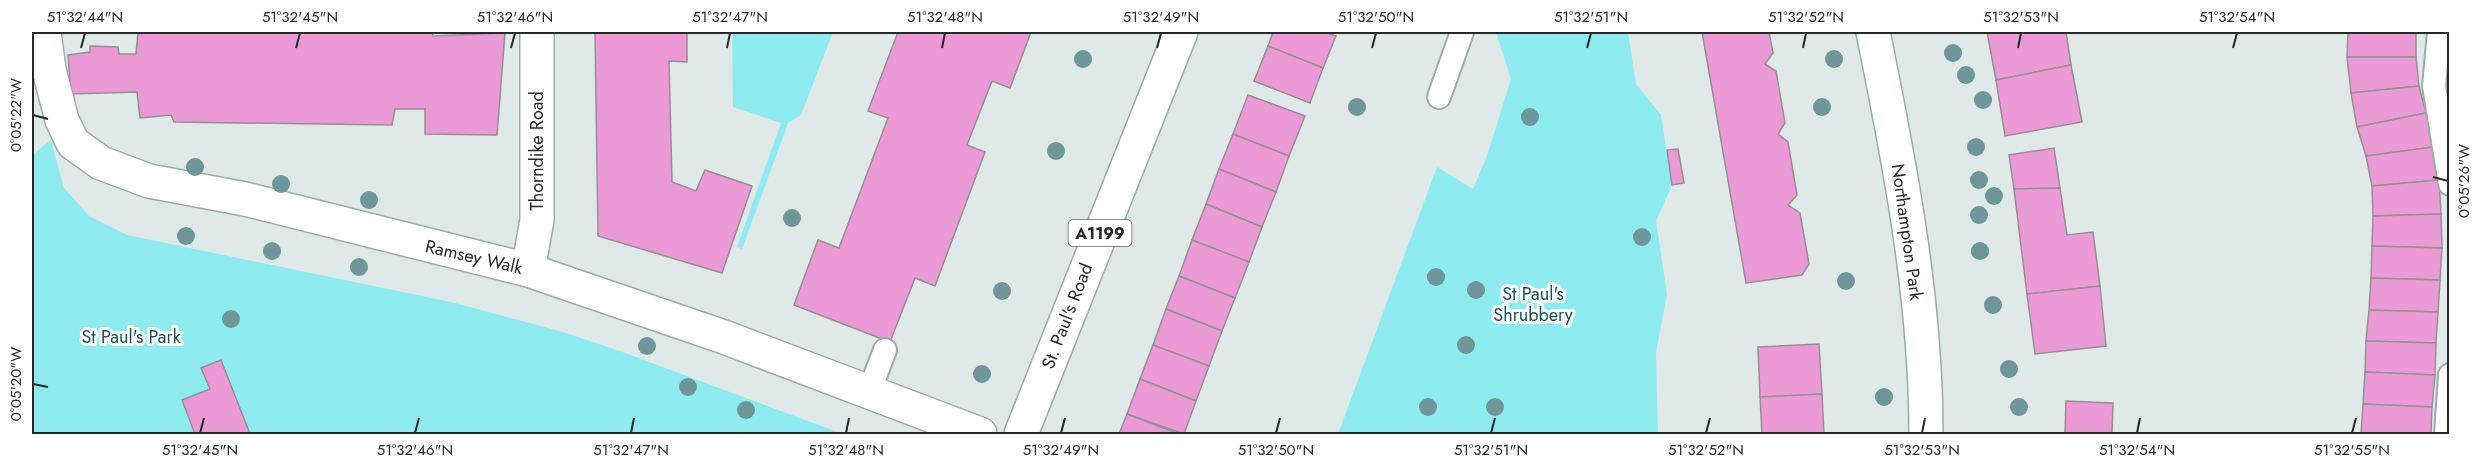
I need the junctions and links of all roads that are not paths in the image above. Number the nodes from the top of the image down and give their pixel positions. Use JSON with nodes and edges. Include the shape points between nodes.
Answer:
{"nodes":[{"id":1,"x":44,"y":32,"type":"edge"},
{"id":2,"x":537,"y":32,"type":"edge"},
{"id":3,"x":1181,"y":32,"type":"edge"},
{"id":4,"x":1462,"y":32,"type":"edge"},
{"id":5,"x":1873,"y":32,"type":"edge"},
{"id":6,"x":2439,"y":32,"type":"edge"},
{"id":7,"x":1439,"y":97,"type":"dead end"},
{"id":8,"x":2450,"y":184,"type":"edge"},
{"id":9,"x":528,"y":270,"type":"junction"},
{"id":10,"x":885,"y":350,"type":"dead end"},
{"id":11,"x":2450,"y":375,"type":"edge"},
{"id":12,"x":869,"y":392,"type":"junction"},
{"id":13,"x":980,"y":435,"type":"edge"},
{"id":14,"x":1021,"y":435,"type":"edge"},
{"id":15,"x":1926,"y":435,"type":"edge"},
{"id":16,"x":2446,"y":435,"type":"edge"}],
"edges":[{"from":1,"to":9,"type":"street","name":"Ramsey Walk","via":[[62,120],[73,143],[100,163],[149,181],[245,199]]},
{"from":2,"to":9,"type":"street","name":"Thorndike Road","via":[[537,220]]},
{"from":3,"to":14,"type":"street","name":"St. Paul's Road","number":"A1199"},
{"from":4,"to":7,"type":"lane"},
{"from":5,"to":15,"type":"street","name":"Northampton Park","via":[[1916,272]]},
{"from":6,"to":8,"type":"lane","via":[[2434,87]]},
{"from":9,"to":12,"type":"street","name":"Ramsey Walk"},
{"from":10,"to":12,"type":"lane"},
{"from":11,"to":16,"type":"lane"},
{"from":12,"to":13,"type":"street","name":"Ramsey Walk"}]}
